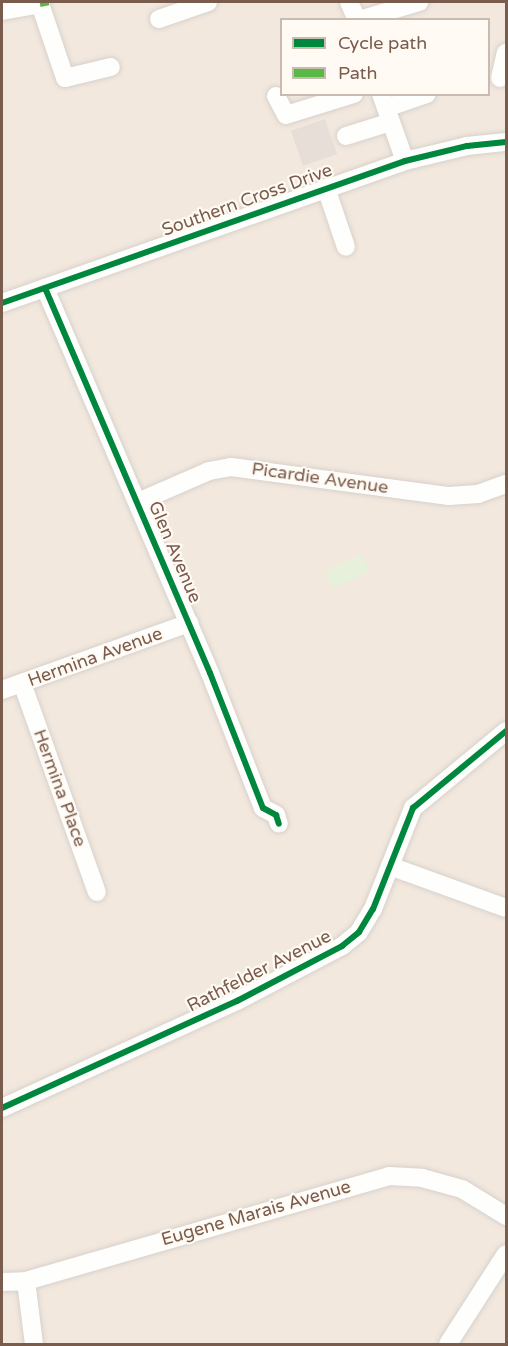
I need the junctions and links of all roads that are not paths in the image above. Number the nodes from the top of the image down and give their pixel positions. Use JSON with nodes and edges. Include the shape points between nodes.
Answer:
{"nodes":[{"id":1,"x":208,"y":2,"type":"edge"},
{"id":2,"x":350,"y":2,"type":"edge"},
{"id":3,"x":419,"y":2,"type":"edge"},
{"id":4,"x":2,"y":11,"type":"edge"},
{"id":5,"x":357,"y":18,"type":"edge"},
{"id":6,"x":365,"y":18,"type":"edge"},
{"id":7,"x":159,"y":19,"type":"dead end"},
{"id":8,"x":507,"y":52,"type":"edge"},
{"id":9,"x":111,"y":67,"type":"dead end"},
{"id":10,"x":498,"y":79,"type":"edge"},
{"id":11,"x":276,"y":96,"type":"dead end"},
{"id":12,"x":348,"y":96,"type":"edge"},
{"id":13,"x":421,"y":96,"type":"edge"},
{"id":14,"x":386,"y":108,"type":"edge"},
{"id":15,"x":346,"y":136,"type":"dead end"},
{"id":16,"x":507,"y":141,"type":"edge"},
{"id":17,"x":405,"y":161,"type":"junction"},
{"id":18,"x":326,"y":188,"type":"junction"},
{"id":19,"x":346,"y":247,"type":"dead end"},
{"id":20,"x":45,"y":288,"type":"junction"},
{"id":21,"x":2,"y":303,"type":"edge"},
{"id":22,"x":507,"y":484,"type":"edge"},
{"id":23,"x":138,"y":502,"type":"junction"},
{"id":24,"x":189,"y":623,"type":"junction"},
{"id":25,"x":22,"y":683,"type":"junction"},
{"id":26,"x":2,"y":690,"type":"edge"},
{"id":27,"x":507,"y":731,"type":"edge"},
{"id":28,"x":279,"y":824,"type":"dead end"},
{"id":29,"x":390,"y":866,"type":"junction"},
{"id":30,"x":97,"y":892,"type":"dead end"},
{"id":31,"x":507,"y":908,"type":"edge"},
{"id":32,"x":2,"y":1106,"type":"edge"},
{"id":33,"x":507,"y":1216,"type":"edge"},
{"id":34,"x":507,"y":1254,"type":"edge"},
{"id":35,"x":26,"y":1281,"type":"junction"},
{"id":36,"x":2,"y":1282,"type":"edge"},
{"id":37,"x":34,"y":1344,"type":"edge"},
{"id":38,"x":448,"y":1344,"type":"edge"}],
"edges":[{"from":1,"to":7,"type":"street"},
{"from":2,"to":5,"type":"street"},
{"from":3,"to":6,"type":"street"},
{"from":4,"to":9,"type":"street","via":[[40,4],[63,77],[71,80]]},
{"from":8,"to":10,"type":"street"},
{"from":11,"to":12,"type":"street","via":[[286,115]]},
{"from":13,"to":14,"type":"street"},
{"from":14,"to":15,"type":"street"},
{"from":14,"to":17,"type":"street"},
{"from":16,"to":17,"type":"street","name":"Southern Cross Drive"},
{"from":17,"to":18,"type":"street","name":"Southern Cross Drive"},
{"from":18,"to":19,"type":"street"},
{"from":18,"to":20,"type":"street","name":"Southern Cross Drive"},
{"from":20,"to":21,"type":"street","name":"Southern Cross Drive"},
{"from":20,"to":23,"type":"street","name":"Glen Avenue"},
{"from":22,"to":23,"type":"street","name":"Picardie Avenue","via":[[478,494],[449,496],[231,467],[209,471]]},
{"from":23,"to":24,"type":"street","name":"Glen Avenue"},
{"from":24,"to":25,"type":"street","name":"Hermina Avenue"},
{"from":24,"to":28,"type":"street","name":"Glen Avenue","via":[[263,808],[276,815]]},
{"from":25,"to":26,"type":"street","name":"Hermina Avenue"},
{"from":25,"to":30,"type":"street","name":"Hermina Place"},
{"from":27,"to":29,"type":"street","name":"Rathfelder Avenue","via":[[419,800],[406,820]]},
{"from":29,"to":31,"type":"street"},
{"from":29,"to":32,"type":"street","name":"Rathfelder Avenue","via":[[366,922],[330,955],[106,1063]]},
{"from":33,"to":35,"type":"street","name":"Eugene Marais Avenue","via":[[462,1189],[422,1178],[389,1176]]},
{"from":34,"to":38,"type":"street"},
{"from":35,"to":36,"type":"street","name":"Eugene Marais Avenue"},
{"from":35,"to":37,"type":"street"}]}
